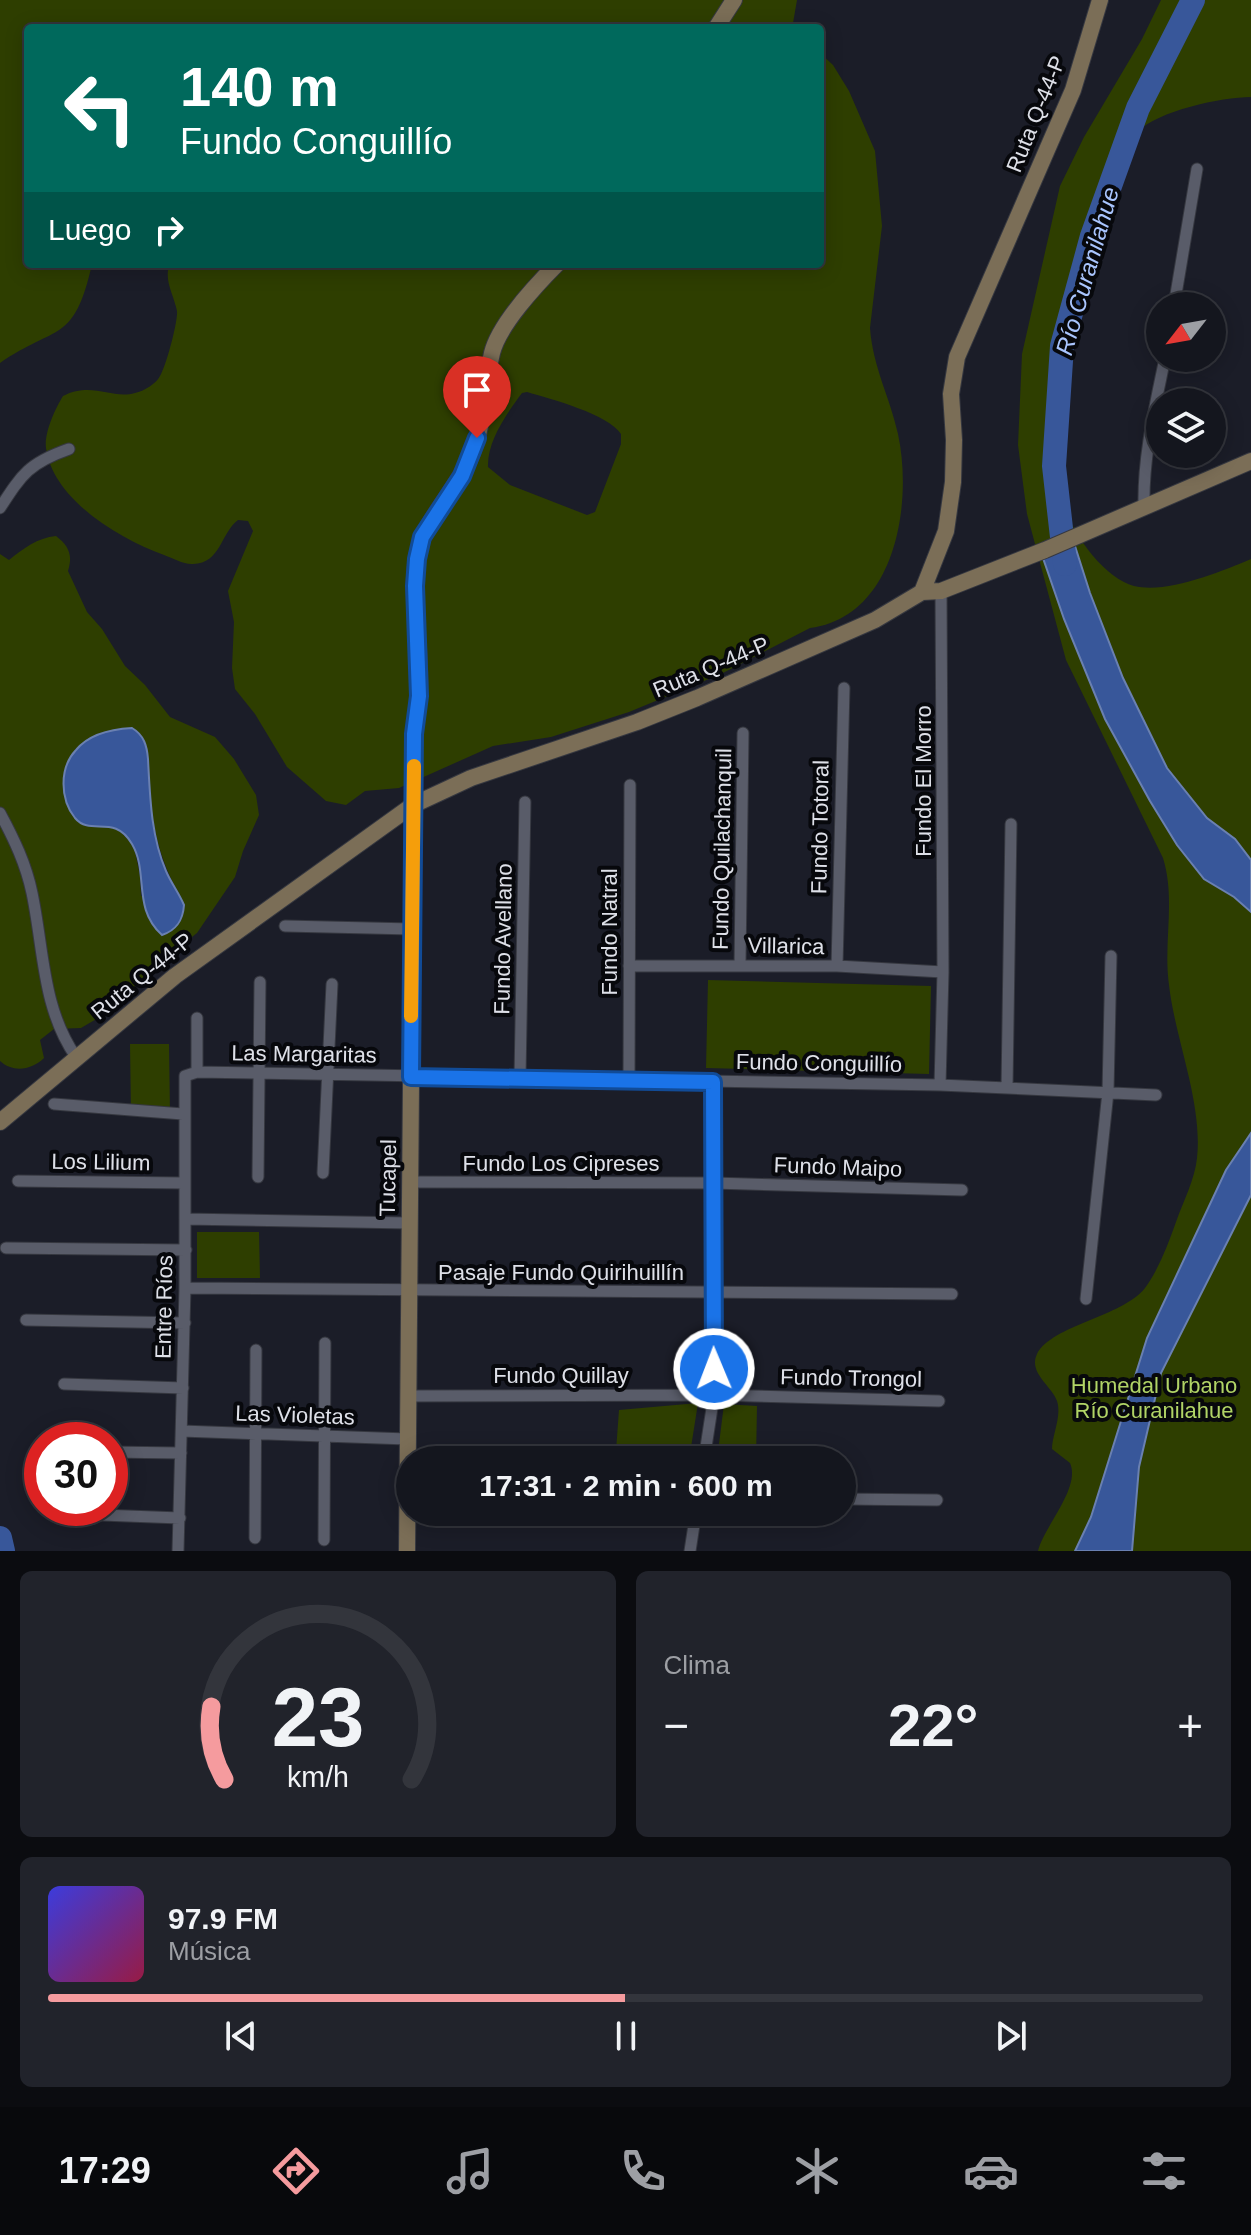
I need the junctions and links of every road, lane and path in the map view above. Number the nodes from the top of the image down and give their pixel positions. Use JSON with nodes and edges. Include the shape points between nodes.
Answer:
{"nodes":[{"id":1,"x":734,"y":0,"type":"edge"},
{"id":2,"x":1100,"y":0,"type":"edge"},
{"id":3,"x":719,"y":24,"type":"edge"},
{"id":4,"x":1197,"y":169,"type":"dead end"},
{"id":5,"x":554,"y":268,"type":"edge"},
{"id":6,"x":1176,"y":292,"type":"edge"},
{"id":7,"x":1162,"y":372,"type":"edge"},
{"id":8,"x":69,"y":449,"type":"dead end"},
{"id":9,"x":1251,"y":461,"type":"edge"},
{"id":10,"x":1144,"y":506,"type":"junction"},
{"id":11,"x":0,"y":508,"type":"edge"},
{"id":12,"x":941,"y":591,"type":"junction"},
{"id":13,"x":922,"y":592,"type":"junction"},
{"id":14,"x":844,"y":688,"type":"dead end"},
{"id":15,"x":743,"y":733,"type":"dead end"},
{"id":16,"x":630,"y":785,"type":"dead end"},
{"id":17,"x":525,"y":802,"type":"dead end"},
{"id":18,"x":413,"y":805,"type":"junction"},
{"id":19,"x":0,"y":813,"type":"edge"},
{"id":20,"x":1011,"y":824,"type":"dead end"},
{"id":21,"x":285,"y":926,"type":"dead end"},
{"id":22,"x":412,"y":929,"type":"junction"},
{"id":23,"x":1111,"y":956,"type":"dead end"},
{"id":24,"x":740,"y":965,"type":"junction"},
{"id":25,"x":629,"y":966,"type":"junction"},
{"id":26,"x":837,"y":966,"type":"junction"},
{"id":27,"x":943,"y":972,"type":"junction"},
{"id":28,"x":260,"y":982,"type":"dead end"},
{"id":29,"x":332,"y":984,"type":"dead end"},
{"id":30,"x":197,"y":1018,"type":"dead end"},
{"id":31,"x":76,"y":1057,"type":"junction"},
{"id":32,"x":197,"y":1072,"type":"junction"},
{"id":33,"x":259,"y":1073,"type":"junction"},
{"id":34,"x":326,"y":1075,"type":"junction"},
{"id":35,"x":411,"y":1077,"type":"junction"},
{"id":36,"x":520,"y":1077,"type":"junction"},
{"id":37,"x":629,"y":1079,"type":"junction"},
{"id":38,"x":713,"y":1082,"type":"junction"},
{"id":39,"x":940,"y":1085,"type":"junction"},
{"id":40,"x":1007,"y":1088,"type":"junction"},
{"id":41,"x":1108,"y":1092,"type":"junction"},
{"id":42,"x":1156,"y":1095,"type":"dead end"},
{"id":43,"x":54,"y":1104,"type":"dead end"},
{"id":44,"x":183,"y":1114,"type":"junction"},
{"id":45,"x":0,"y":1122,"type":"edge"},
{"id":46,"x":323,"y":1173,"type":"dead end"},
{"id":47,"x":258,"y":1177,"type":"dead end"},
{"id":48,"x":18,"y":1181,"type":"dead end"},
{"id":49,"x":410,"y":1182,"type":"junction"},
{"id":50,"x":184,"y":1183,"type":"junction"},
{"id":51,"x":713,"y":1183,"type":"junction"},
{"id":52,"x":962,"y":1190,"type":"dead end"},
{"id":53,"x":185,"y":1219,"type":"junction"},
{"id":54,"x":409,"y":1223,"type":"junction"},
{"id":55,"x":6,"y":1248,"type":"dead end"},
{"id":56,"x":186,"y":1250,"type":"junction"},
{"id":57,"x":185,"y":1288,"type":"junction"},
{"id":58,"x":713,"y":1291,"type":"junction"},
{"id":59,"x":409,"y":1292,"type":"junction"},
{"id":60,"x":952,"y":1294,"type":"dead end"},
{"id":61,"x":1086,"y":1299,"type":"dead end"},
{"id":62,"x":26,"y":1320,"type":"dead end"},
{"id":63,"x":185,"y":1323,"type":"junction"},
{"id":64,"x":325,"y":1343,"type":"dead end"},
{"id":65,"x":256,"y":1350,"type":"dead end"},
{"id":66,"x":64,"y":1384,"type":"dead end"},
{"id":67,"x":183,"y":1388,"type":"junction"},
{"id":68,"x":714,"y":1395,"type":"junction"},
{"id":69,"x":408,"y":1396,"type":"junction"},
{"id":70,"x":939,"y":1401,"type":"dead end"},
{"id":71,"x":182,"y":1431,"type":"junction"},
{"id":72,"x":256,"y":1435,"type":"junction"},
{"id":73,"x":325,"y":1436,"type":"junction"},
{"id":74,"x":407,"y":1439,"type":"junction"},
{"id":75,"x":407,"y":1446,"type":"edge"},
{"id":76,"x":706,"y":1446,"type":"edge"},
{"id":77,"x":128,"y":1452,"type":"edge"},
{"id":78,"x":181,"y":1453,"type":"junction"},
{"id":79,"x":856,"y":1499,"type":"edge"},
{"id":80,"x":937,"y":1500,"type":"dead end"},
{"id":81,"x":128,"y":1516,"type":"edge"},
{"id":82,"x":180,"y":1518,"type":"junction"},
{"id":83,"x":408,"y":1526,"type":"edge"},
{"id":84,"x":694,"y":1526,"type":"edge"},
{"id":85,"x":255,"y":1538,"type":"dead end"},
{"id":86,"x":324,"y":1540,"type":"dead end"},
{"id":87,"x":178,"y":1551,"type":"edge"},
{"id":88,"x":407,"y":1551,"type":"edge"},
{"id":89,"x":690,"y":1551,"type":"edge"}],
"edges":[{"from":1,"to":3,"type":"street"},
{"from":2,"to":13,"type":"street","name":"Ruta Q-44-P","via":[[1073,90],[957,357],[946,531]]},
{"from":4,"to":6,"type":"street"},
{"from":5,"to":18,"type":"street","name":"Tucapel","via":[[492,351],[471,456],[422,537],[415,586],[419,696]]},
{"from":7,"to":10,"type":"street","via":[[1147,450]]},
{"from":8,"to":11,"type":"street","via":[[40,459],[20,477]]},
{"from":9,"to":10,"type":"street"},
{"from":10,"to":12,"type":"street"},
{"from":12,"to":13,"type":"street"},
{"from":12,"to":27,"type":"street","name":"Fundo El Morro"},
{"from":13,"to":18,"type":"street","name":"Ruta Q-44-P","via":[[875,620],[697,698],[471,778]]},
{"from":14,"to":26,"type":"street","name":"Fundo Totoral"},
{"from":15,"to":24,"type":"street","name":"Fundo Quilachanquil"},
{"from":16,"to":25,"type":"street","name":"Fundo Natral"},
{"from":17,"to":36,"type":"street","name":"Fundo Avellano"},
{"from":18,"to":22,"type":"street","name":"Tucapel"},
{"from":18,"to":31,"type":"street","name":"Ruta Q-44-P","via":[[212,948]]},
{"from":19,"to":31,"type":"street","via":[[32,893],[54,1016]]},
{"from":20,"to":40,"type":"street"},
{"from":21,"to":22,"type":"street"},
{"from":22,"to":35,"type":"street","name":"Tucapel"},
{"from":23,"to":41,"type":"street"},
{"from":24,"to":25,"type":"street","name":"Villarica"},
{"from":24,"to":26,"type":"street","name":"Villarica"},
{"from":25,"to":37,"type":"street","name":"Fundo Natral"},
{"from":26,"to":27,"type":"street","name":"Villarica"},
{"from":27,"to":39,"type":"street"},
{"from":28,"to":33,"type":"street"},
{"from":29,"to":34,"type":"street"},
{"from":30,"to":32,"type":"street"},
{"from":31,"to":45,"type":"street","name":"Ruta Q-44-P"},
{"from":32,"to":33,"type":"street","name":"Las Margaritas"},
{"from":32,"to":44,"type":"street","name":"Entre Ríos","via":[[185,1076]]},
{"from":33,"to":34,"type":"street","name":"Las Margaritas"},
{"from":33,"to":47,"type":"street"},
{"from":34,"to":35,"type":"street","name":"Las Margaritas"},
{"from":34,"to":46,"type":"street"},
{"from":35,"to":36,"type":"street","name":"Fundo Conguillío"},
{"from":35,"to":49,"type":"street","name":"Tucapel"},
{"from":36,"to":37,"type":"street","name":"Fundo Conguillío"},
{"from":37,"to":38,"type":"street","name":"Fundo Conguillío"},
{"from":38,"to":39,"type":"street","name":"Fundo Conguillío"},
{"from":38,"to":51,"type":"street"},
{"from":39,"to":40,"type":"street","name":"Fundo Conguillío"},
{"from":40,"to":41,"type":"street","name":"Fundo Conguillío"},
{"from":41,"to":42,"type":"street","name":"Fundo Conguillío"},
{"from":41,"to":61,"type":"street"},
{"from":43,"to":44,"type":"street"},
{"from":44,"to":50,"type":"street","name":"Entre Ríos"},
{"from":48,"to":50,"type":"street","name":"Los Lilium"},
{"from":49,"to":51,"type":"street","name":"Fundo Los Cipreses"},
{"from":49,"to":54,"type":"street","name":"Tucapel"},
{"from":50,"to":53,"type":"street","name":"Entre Ríos"},
{"from":51,"to":52,"type":"street","name":"Fundo Maipo"},
{"from":51,"to":58,"type":"street"},
{"from":53,"to":54,"type":"street"},
{"from":53,"to":56,"type":"street","name":"Entre Ríos"},
{"from":54,"to":59,"type":"street","name":"Tucapel"},
{"from":55,"to":56,"type":"street"},
{"from":56,"to":57,"type":"street","name":"Entre Ríos"},
{"from":57,"to":59,"type":"street","name":"Pasaje Fundo Quirihuillín"},
{"from":57,"to":63,"type":"street","name":"Entre Ríos"},
{"from":58,"to":59,"type":"street","name":"Pasaje Fundo Quirihuillín"},
{"from":58,"to":60,"type":"street","name":"Pasaje Fundo Quirihuillín"},
{"from":58,"to":68,"type":"street"},
{"from":59,"to":69,"type":"street","name":"Tucapel"},
{"from":62,"to":63,"type":"street"},
{"from":63,"to":67,"type":"street","name":"Entre Ríos"},
{"from":64,"to":73,"type":"street"},
{"from":65,"to":72,"type":"street"},
{"from":66,"to":67,"type":"street"},
{"from":67,"to":71,"type":"street","name":"Entre Ríos"},
{"from":68,"to":69,"type":"street","name":"Fundo Quillay"},
{"from":68,"to":70,"type":"street","name":"Fundo Trongol"},
{"from":68,"to":76,"type":"street"},
{"from":69,"to":74,"type":"street","name":"Tucapel"},
{"from":71,"to":72,"type":"street","name":"Las Violetas"},
{"from":71,"to":78,"type":"street","name":"Entre Ríos"},
{"from":72,"to":73,"type":"street","name":"Las Violetas"},
{"from":72,"to":85,"type":"street"},
{"from":73,"to":74,"type":"street","name":"Las Violetas"},
{"from":73,"to":86,"type":"street"},
{"from":74,"to":75,"type":"street","name":"Tucapel"},
{"from":77,"to":78,"type":"street"},
{"from":78,"to":82,"type":"street","name":"Entre Ríos"},
{"from":79,"to":80,"type":"street"},
{"from":81,"to":82,"type":"street"},
{"from":82,"to":87,"type":"street","name":"Entre Ríos"},
{"from":83,"to":88,"type":"street","name":"Tucapel"},
{"from":84,"to":89,"type":"street"}]}
